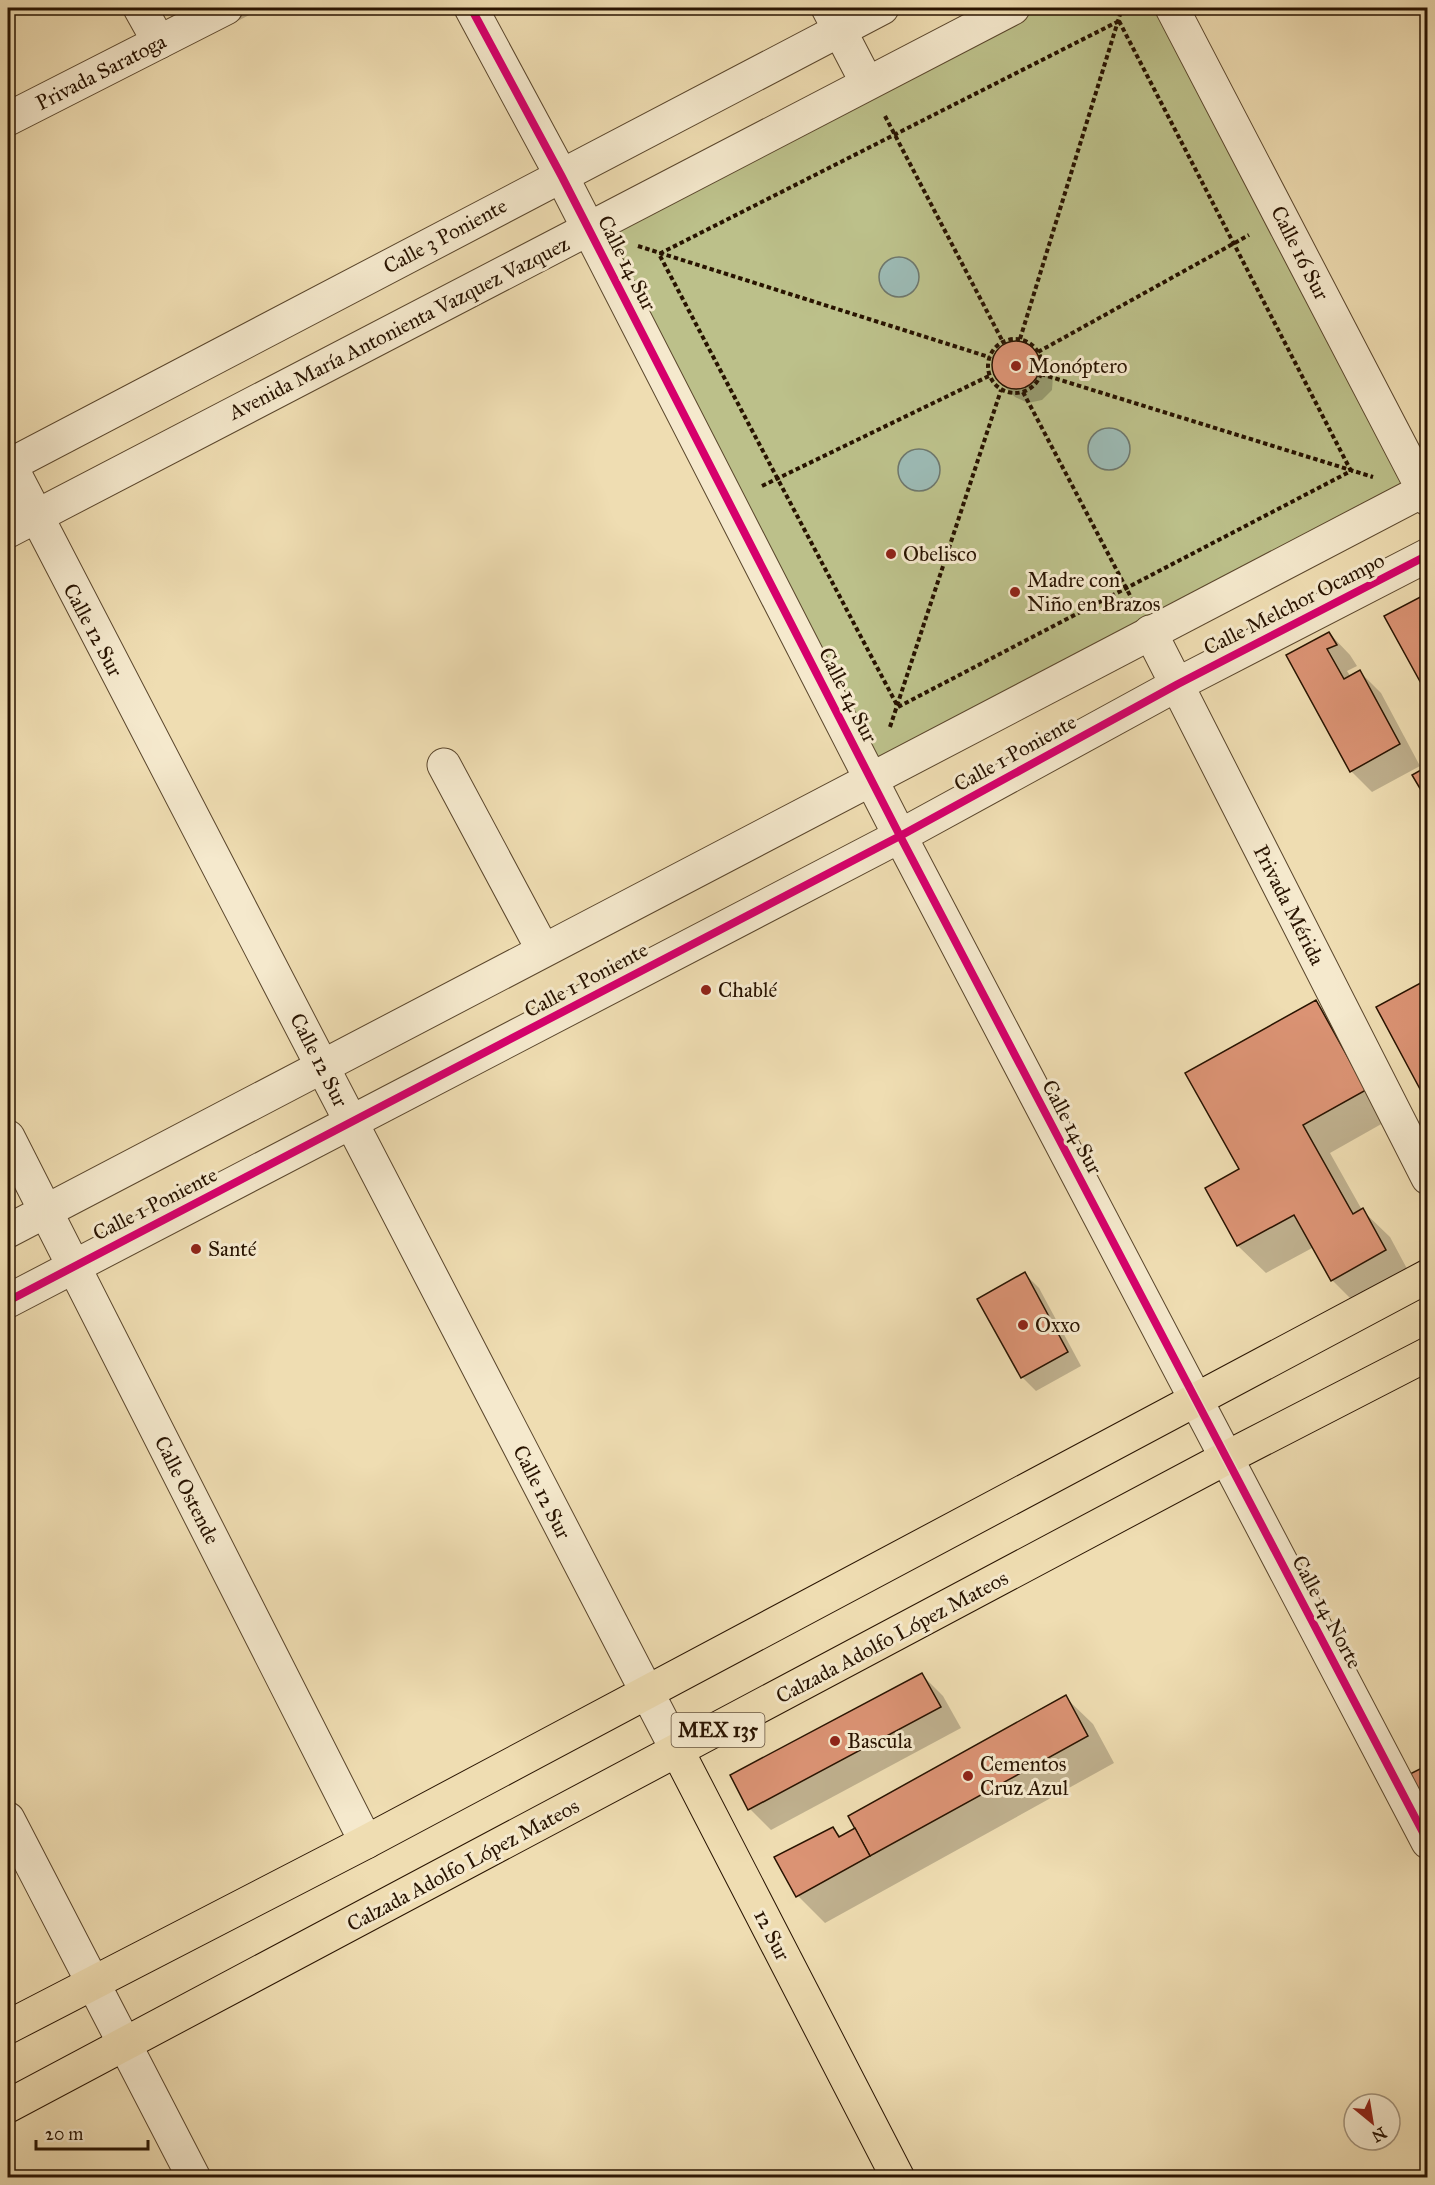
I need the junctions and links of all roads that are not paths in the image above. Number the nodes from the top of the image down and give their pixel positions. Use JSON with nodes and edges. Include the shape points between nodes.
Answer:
{"nodes":[{"id":1,"x":140,"y":8,"type":"edge"},
{"id":2,"x":226,"y":8,"type":"edge"},
{"id":3,"x":471,"y":8,"type":"edge"},
{"id":4,"x":882,"y":8,"type":"edge"},
{"id":5,"x":1013,"y":8,"type":"edge"},
{"id":6,"x":1172,"y":8,"type":"edge"},
{"id":7,"x":834,"y":18,"type":"edge"},
{"id":8,"x":159,"y":42,"type":"junction"},
{"id":9,"x":867,"y":83,"type":"junction"},
{"id":10,"x":8,"y":119,"type":"edge"},
{"id":11,"x":561,"y":175,"type":"junction"},
{"id":12,"x":589,"y":230,"type":"junction"},
{"id":13,"x":8,"y":464,"type":"edge"},
{"id":14,"x":1426,"y":492,"type":"edge"},
{"id":15,"x":21,"y":524,"type":"edge"},
{"id":16,"x":1428,"y":555,"type":"edge"},
{"id":17,"x":1150,"y":632,"type":"junction"},
{"id":18,"x":1178,"y":684,"type":"junction"},
{"id":19,"x":444,"y":765,"type":"dead end"},
{"id":20,"x":870,"y":779,"type":"junction"},
{"id":21,"x":900,"y":836,"type":"junction"},
{"id":22,"x":543,"y":950,"type":"junction"},
{"id":23,"x":322,"y":1066,"type":"junction"},
{"id":24,"x":351,"y":1123,"type":"junction"},
{"id":25,"x":8,"y":1137,"type":"edge"},
{"id":26,"x":1428,"y":1178,"type":"edge"},
{"id":27,"x":45,"y":1211,"type":"junction"},
{"id":28,"x":8,"y":1231,"type":"edge"},
{"id":29,"x":74,"y":1267,"type":"junction"},
{"id":30,"x":1428,"y":1276,"type":"edge"},
{"id":31,"x":8,"y":1301,"type":"edge"},
{"id":32,"x":1428,"y":1354,"type":"edge"},
{"id":33,"x":1194,"y":1399,"type":"junction"},
{"id":34,"x":1226,"y":1458,"type":"junction"},
{"id":35,"x":646,"y":1692,"type":"junction"},
{"id":36,"x":678,"y":1752,"type":"junction"},
{"id":37,"x":8,"y":1819,"type":"edge"},
{"id":38,"x":366,"y":1842,"type":"junction"},
{"id":39,"x":1428,"y":1842,"type":"edge"},
{"id":40,"x":92,"y":1985,"type":"junction"},
{"id":41,"x":8,"y":2028,"type":"edge"},
{"id":42,"x":125,"y":2044,"type":"junction"},
{"id":43,"x":8,"y":2106,"type":"edge"},
{"id":44,"x":194,"y":2178,"type":"edge"},
{"id":45,"x":898,"y":2178,"type":"edge"}],
"edges":[{"from":1,"to":8,"type":"street"},
{"from":2,"to":8,"type":"street","name":"Privada Saratoga"},
{"from":3,"to":11,"type":"street","name":"Calle 14 Sur"},
{"from":4,"to":7,"type":"street","name":"Calle 3 Poniente"},
{"from":5,"to":9,"type":"street","name":"Avenida María Antonienta Vazquez Vazquez"},
{"from":6,"to":14,"type":"street","name":"Calle 16 Sur"},
{"from":7,"to":9,"type":"street"},
{"from":7,"to":11,"type":"street","name":"Calle 3 Poniente"},
{"from":8,"to":10,"type":"street","name":"Privada Saratoga"},
{"from":9,"to":12,"type":"street","name":"Avenida María Antonienta Vazquez Vazquez"},
{"from":11,"to":12,"type":"street","name":"Calle 14 Sur"},
{"from":11,"to":13,"type":"street","name":"Calle 3 Poniente"},
{"from":12,"to":15,"type":"street","name":"Avenida María Antonienta Vazquez Vazquez"},
{"from":12,"to":20,"type":"street","name":"Calle 14 Sur"},
{"from":13,"to":15,"type":"street","name":"Calle 12 Sur"},
{"from":14,"to":17,"type":"street","name":"Calle 1 Poniente"},
{"from":15,"to":23,"type":"street","name":"Calle 12 Sur"},
{"from":16,"to":18,"type":"street","name":"Calle Melchor Ocampo"},
{"from":17,"to":18,"type":"street","name":"Privada Mérida"},
{"from":17,"to":20,"type":"street","name":"Calle 1 Poniente"},
{"from":18,"to":21,"type":"street","name":"Calle 1 Poniente"},
{"from":18,"to":26,"type":"street","name":"Privada Mérida"},
{"from":19,"to":22,"type":"street"},
{"from":20,"to":21,"type":"street","name":"Calle 14 Sur"},
{"from":20,"to":22,"type":"street","name":"Calle 1 Poniente"},
{"from":21,"to":24,"type":"street","name":"Calle 1 Poniente"},
{"from":21,"to":33,"type":"street","name":"Calle 14 Sur"},
{"from":22,"to":23,"type":"street","name":"Calle 1 Poniente"},
{"from":23,"to":24,"type":"street","name":"Calle 12 Sur"},
{"from":23,"to":27,"type":"street","name":"Calle 1 Poniente"},
{"from":24,"to":29,"type":"street","name":"Calle 1 Poniente"},
{"from":24,"to":35,"type":"street","name":"Calle 12 Sur"},
{"from":25,"to":27,"type":"street","name":"Calle Ostende"},
{"from":27,"to":28,"type":"street","name":"Calle 1 Poniente"},
{"from":27,"to":29,"type":"street","name":"Calle Ostende"},
{"from":29,"to":31,"type":"street","name":"Calle 1 Poniente"},
{"from":29,"to":38,"type":"street","name":"Calle Ostende"},
{"from":30,"to":33,"type":"main road","number":"MEX 135"},
{"from":32,"to":34,"type":"main road","name":"Calzada Adolfo López Mateos","number":"MEX 135"},
{"from":33,"to":34,"type":"street","name":"Calle 14 Norte"},
{"from":33,"to":35,"type":"main road","number":"MEX 135"},
{"from":34,"to":36,"type":"main road","name":"Calzada Adolfo López Mateos","number":"MEX 135"},
{"from":34,"to":39,"type":"street","name":"Calle 14 Norte"},
{"from":35,"to":36,"type":"street","name":"12 Sur"},
{"from":35,"to":38,"type":"main road","number":"MEX 135"},
{"from":36,"to":42,"type":"main road","name":"Calzada Adolfo López Mateos","number":"MEX 135"},
{"from":36,"to":45,"type":"main road","name":"12 Sur","number":"MEX 135"},
{"from":37,"to":40,"type":"street"},
{"from":38,"to":40,"type":"main road","number":"MEX 135"},
{"from":40,"to":41,"type":"main road","number":"MEX 135"},
{"from":40,"to":42,"type":"street"},
{"from":42,"to":43,"type":"main road","name":"Calzada Adolfo López Mateos","number":"MEX 135"},
{"from":42,"to":44,"type":"street"}]}
